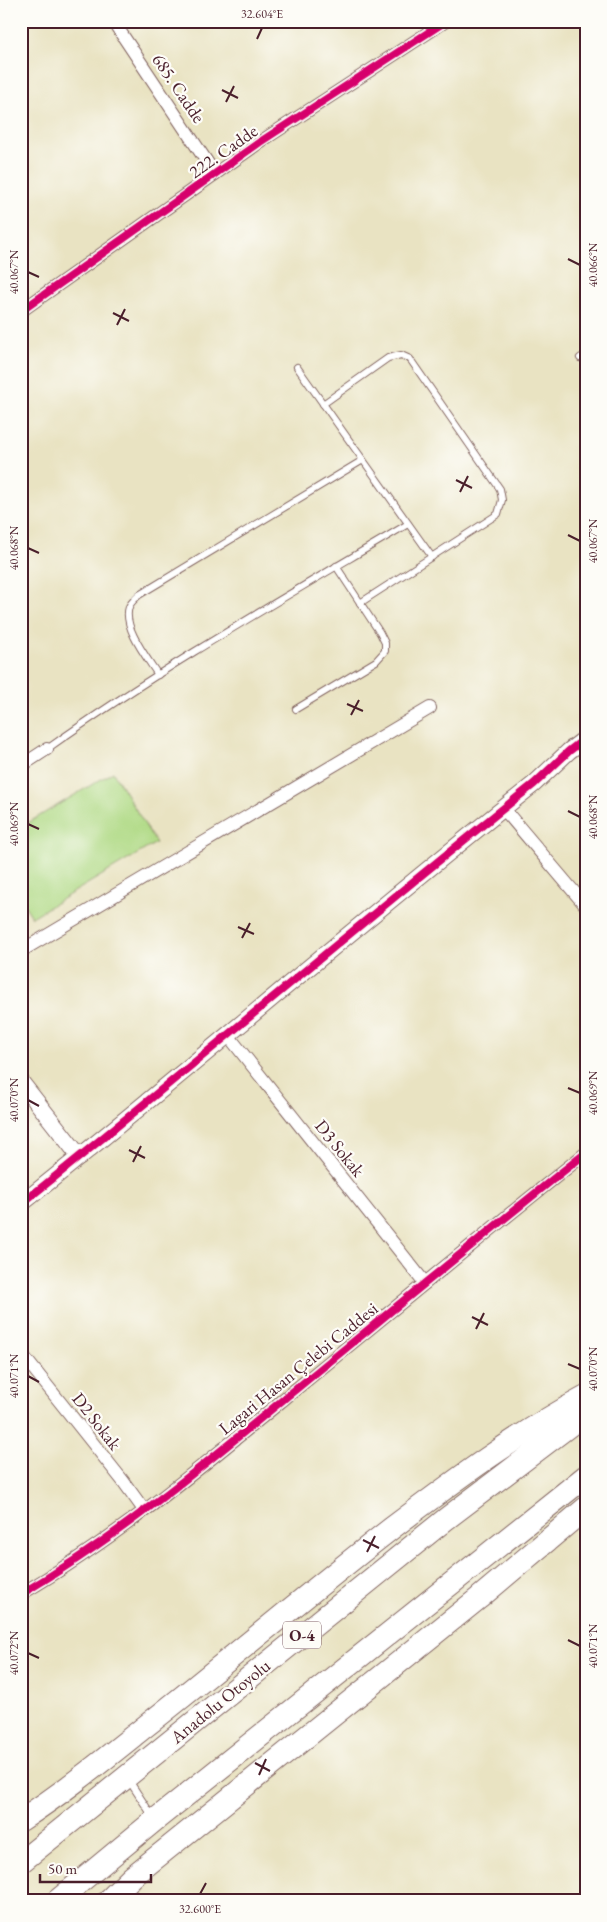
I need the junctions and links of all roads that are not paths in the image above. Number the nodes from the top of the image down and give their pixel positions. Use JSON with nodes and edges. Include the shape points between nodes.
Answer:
{"nodes":[{"id":1,"x":113,"y":21,"type":"edge"},
{"id":2,"x":446,"y":21,"type":"edge"},
{"id":3,"x":215,"y":174,"type":"junction"},
{"id":4,"x":21,"y":311,"type":"edge"},
{"id":5,"x":297,"y":367,"type":"dead end"},
{"id":6,"x":323,"y":404,"type":"junction"},
{"id":7,"x":363,"y":460,"type":"junction"},
{"id":8,"x":408,"y":524,"type":"junction"},
{"id":9,"x":432,"y":557,"type":"junction"},
{"id":10,"x":336,"y":566,"type":"junction"},
{"id":11,"x":360,"y":603,"type":"junction"},
{"id":12,"x":158,"y":675,"type":"junction"},
{"id":13,"x":430,"y":708,"type":"dead end"},
{"id":14,"x":296,"y":709,"type":"dead end"},
{"id":15,"x":586,"y":738,"type":"edge"},
{"id":16,"x":47,"y":749,"type":"joint"},
{"id":17,"x":21,"y":766,"type":"edge"},
{"id":18,"x":503,"y":808,"type":"junction"},
{"id":19,"x":586,"y":906,"type":"edge"},
{"id":20,"x":21,"y":951,"type":"edge"},
{"id":21,"x":227,"y":1034,"type":"junction"},
{"id":22,"x":21,"y":1082,"type":"edge"},
{"id":23,"x":586,"y":1153,"type":"edge"},
{"id":24,"x":80,"y":1157,"type":"junction"},
{"id":25,"x":21,"y":1204,"type":"edge"},
{"id":26,"x":425,"y":1283,"type":"junction"},
{"id":27,"x":21,"y":1353,"type":"edge"},
{"id":28,"x":586,"y":1397,"type":"edge"},
{"id":29,"x":586,"y":1413,"type":"edge"},
{"id":30,"x":586,"y":1476,"type":"edge"},
{"id":31,"x":586,"y":1508,"type":"edge"},
{"id":32,"x":144,"y":1510,"type":"junction"},
{"id":33,"x":21,"y":1594,"type":"edge"},
{"id":34,"x":126,"y":1776,"type":"junction"},
{"id":35,"x":55,"y":1798,"type":"junction"},
{"id":36,"x":21,"y":1820,"type":"edge"},
{"id":37,"x":155,"y":1820,"type":"junction"},
{"id":38,"x":21,"y":1826,"type":"edge"},
{"id":39,"x":21,"y":1862,"type":"edge"},
{"id":40,"x":132,"y":1877,"type":"junction"},
{"id":41,"x":57,"y":1901,"type":"edge"},
{"id":42,"x":102,"y":1901,"type":"edge"},
{"id":43,"x":108,"y":1901,"type":"edge"}],
"edges":[{"from":1,"to":3,"type":"street","name":"685. Cadde"},
{"from":2,"to":3,"type":"street","name":"222. Cadde"},
{"from":3,"to":4,"type":"street","name":"222. Cadde"},
{"from":5,"to":6,"type":"lane"},
{"from":6,"to":7,"type":"lane"},
{"from":6,"to":9,"type":"lane","via":[[388,358],[401,355],[410,359],[500,489],[502,500],[498,514]]},
{"from":7,"to":8,"type":"lane"},
{"from":7,"to":12,"type":"lane","via":[[139,594],[129,606],[128,621],[134,637]]},
{"from":8,"to":9,"type":"lane"},
{"from":8,"to":10,"type":"lane"},
{"from":9,"to":11,"type":"lane"},
{"from":10,"to":11,"type":"lane"},
{"from":10,"to":12,"type":"lane"},
{"from":11,"to":14,"type":"lane","via":[[380,634],[385,651],[376,661]]},
{"from":12,"to":16,"type":"lane"},
{"from":13,"to":20,"type":"street"},
{"from":15,"to":18,"type":"street"},
{"from":16,"to":17,"type":"street"},
{"from":18,"to":19,"type":"street"},
{"from":18,"to":21,"type":"street"},
{"from":21,"to":24,"type":"street"},
{"from":21,"to":26,"type":"street","name":"D3 Sokak"},
{"from":22,"to":24,"type":"street"},
{"from":23,"to":26,"type":"street","name":"Lagari Hasan Çelebi Caddesi"},
{"from":24,"to":25,"type":"street"},
{"from":26,"to":32,"type":"street","name":"Lagari Hasan Çelebi Caddesi"},
{"from":27,"to":32,"type":"street","name":"D2 Sokak"},
{"from":28,"to":35,"type":"highway","via":[[544,1420],[436,1495]]},
{"from":29,"to":34,"type":"highway","name":"Anadolu Otoyolu","number":"O-4","via":[[446,1519]]},
{"from":30,"to":37,"type":"highway"},
{"from":31,"to":40,"type":"highway"},
{"from":32,"to":33,"type":"street","name":"Lagari Hasan Çelebi Caddesi","via":[[61,1570]]},
{"from":34,"to":37,"type":"lane"},
{"from":34,"to":39,"type":"highway","name":"Anadolu Otoyolu","number":"O-4"},
{"from":35,"to":36,"type":"highway"},
{"from":35,"to":38,"type":"highway"},
{"from":37,"to":41,"type":"highway"},
{"from":40,"to":42,"type":"highway"},
{"from":40,"to":43,"type":"highway"}]}
